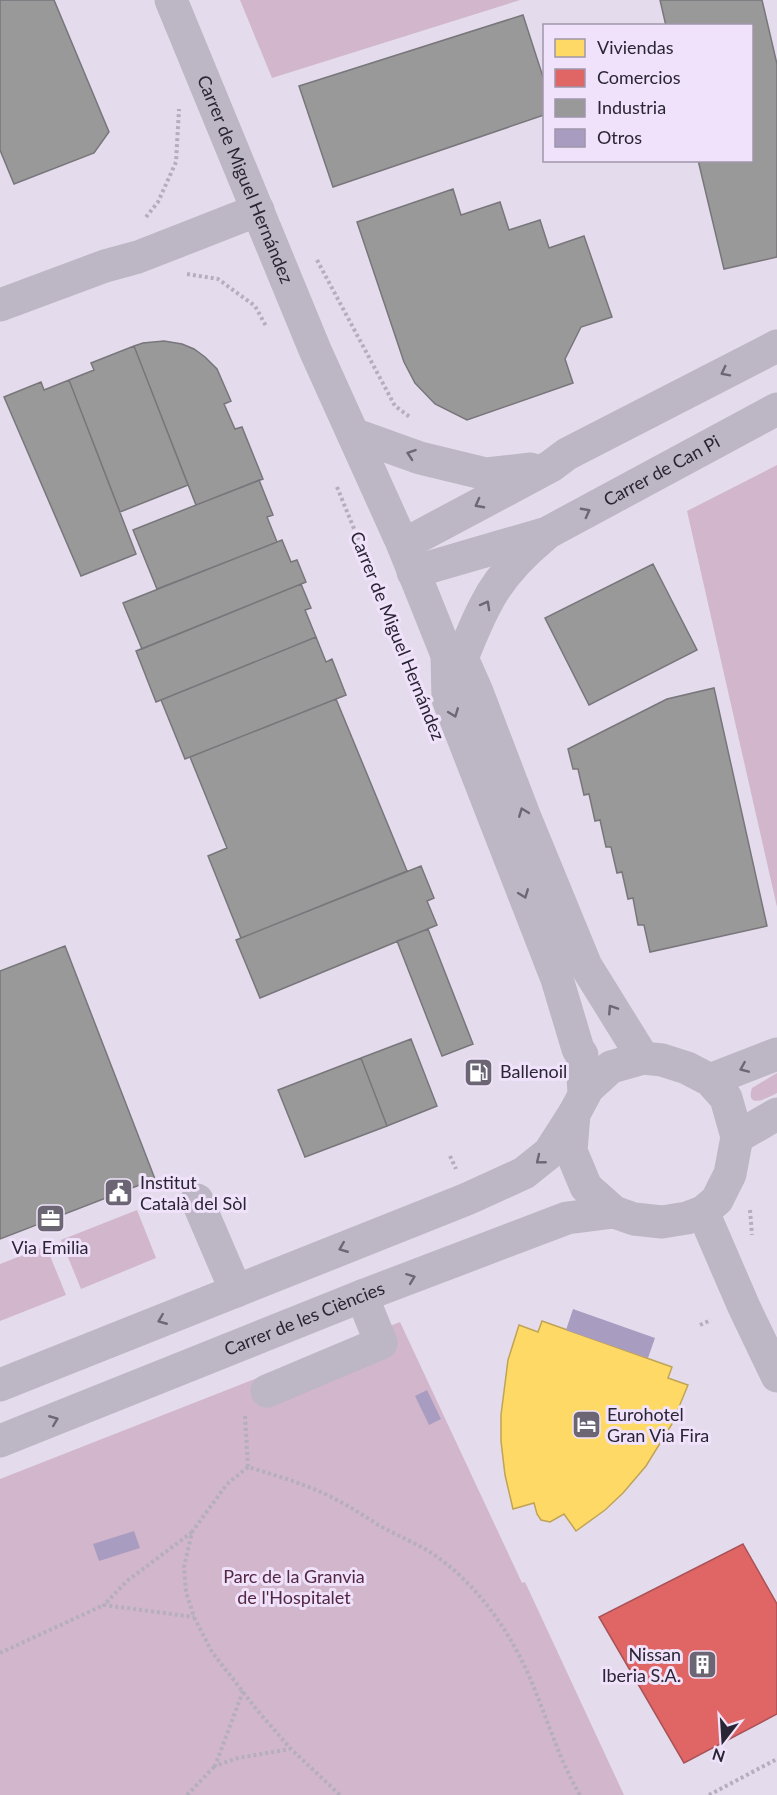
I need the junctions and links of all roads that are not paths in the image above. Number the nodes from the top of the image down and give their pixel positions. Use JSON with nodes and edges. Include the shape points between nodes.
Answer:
{"nodes":[{"id":1,"x":171,"y":0,"type":"edge"},
{"id":2,"x":258,"y":210,"type":"junction"},
{"id":3,"x":0,"y":305,"type":"edge"},
{"id":4,"x":777,"y":346,"type":"edge"},
{"id":5,"x":777,"y":409,"type":"edge"},
{"id":6,"x":353,"y":434,"type":"junction"},
{"id":7,"x":551,"y":466,"type":"junction"},
{"id":8,"x":547,"y":533,"type":"junction"},
{"id":9,"x":408,"y":559,"type":"junction"},
{"id":10,"x":454,"y":657,"type":"junction"},
{"id":11,"x":777,"y":1054,"type":"edge"},
{"id":12,"x":643,"y":1058,"type":"junction"},
{"id":13,"x":710,"y":1080,"type":"junction"},
{"id":14,"x":579,"y":1104,"type":"junction"},
{"id":15,"x":777,"y":1114,"type":"edge"},
{"id":16,"x":737,"y":1137,"type":"junction"},
{"id":17,"x":197,"y":1200,"type":"dead end"},
{"id":18,"x":614,"y":1212,"type":"junction"},
{"id":19,"x":703,"y":1212,"type":"junction"},
{"id":20,"x":236,"y":1291,"type":"junction"},
{"id":21,"x":362,"y":1296,"type":"junction"},
{"id":22,"x":777,"y":1376,"type":"edge"},
{"id":23,"x":0,"y":1385,"type":"edge"},
{"id":24,"x":255,"y":1398,"type":"road end"},
{"id":25,"x":0,"y":1441,"type":"edge"}],
"edges":[{"from":1,"to":2,"type":"street","name":"Carrer de Miguel Hernández"},
{"from":2,"to":3,"type":"street"},
{"from":2,"to":6,"type":"street","name":"Carrer de Miguel Hernández"},
{"from":4,"to":7,"type":"street","one_way":true,"via":[[567,454]]},
{"from":8,"to":5,"type":"street","name":"Carrer de Can Pi","one_way":true},
{"from":7,"to":6,"type":"street","one_way":true,"via":[[486,474],[420,458]]},
{"from":6,"to":9,"type":"street","name":"Carrer de Miguel Hernández"},
{"from":7,"to":9,"type":"street","one_way":true},
{"from":8,"to":9,"type":"street","name":"Carrer de Can Pi"},
{"from":10,"to":8,"type":"street","name":"Carrer de Can Pi","one_way":true,"via":[[504,578]]},
{"from":9,"to":10,"type":"street","name":"Carrer de Miguel Hernández"},
{"from":12,"to":10,"type":"street","name":"Carrer de Miguel Hernández","one_way":true,"via":[[586,966],[477,692]]},
{"from":10,"to":14,"type":"street","name":"Carrer de Miguel Hernández","one_way":true,"via":[[448,699],[557,979],[582,1055]]},
{"from":11,"to":13,"type":"street","one_way":true},
{"from":12,"to":13,"type":"street","via":[[687,1068]]},
{"from":12,"to":14,"type":"street","via":[[611,1067],[588,1088]]},
{"from":13,"to":16,"type":"street","via":[[726,1098]]},
{"from":14,"to":18,"type":"street","via":[[571,1151],[586,1187]]},
{"from":14,"to":20,"type":"street","one_way":true,"via":[[549,1153],[524,1173]]},
{"from":15,"to":16,"type":"street"},
{"from":16,"to":19,"type":"street","via":[[730,1174],[717,1200]]},
{"from":17,"to":20,"type":"street"},
{"from":18,"to":19,"type":"street","via":[[662,1222]]},
{"from":21,"to":18,"type":"street","name":"Carrer de les Ciències","one_way":true,"via":[[567,1218]]},
{"from":19,"to":22,"type":"street"},
{"from":20,"to":23,"type":"street","one_way":true},
{"from":21,"to":24,"type":"street","via":[[381,1343]]},
{"from":25,"to":21,"type":"street","name":"Carrer de les Ciències","one_way":true}]}
